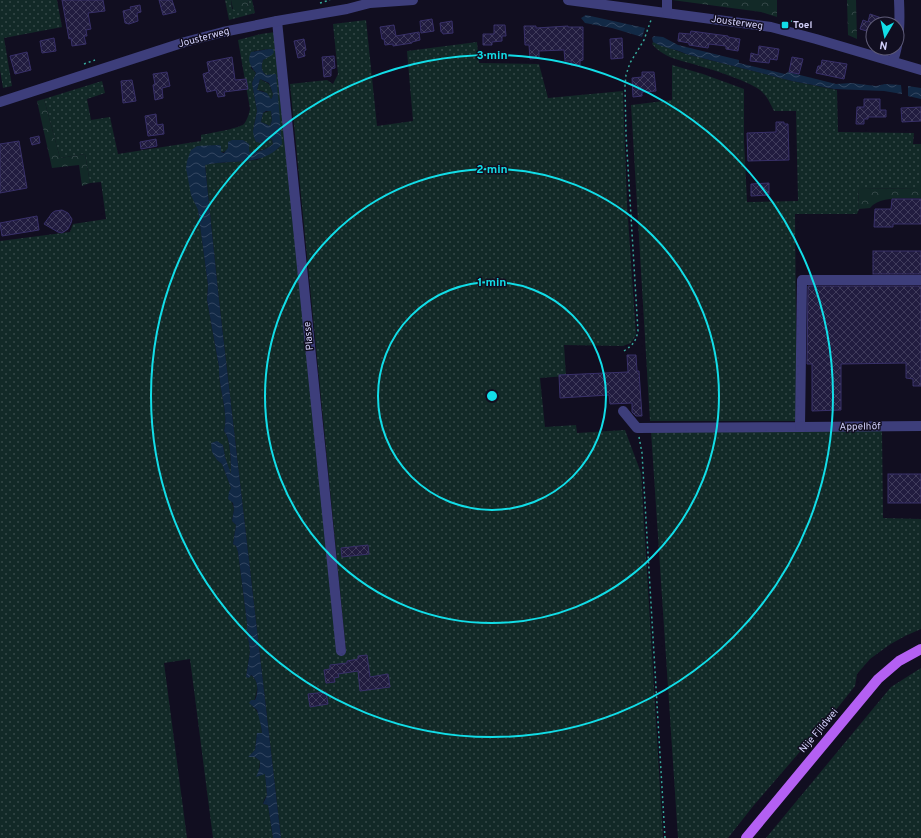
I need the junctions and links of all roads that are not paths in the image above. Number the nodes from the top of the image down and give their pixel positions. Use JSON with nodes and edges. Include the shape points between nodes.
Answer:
{"nodes":[{"id":1,"x":413,"y":0,"type":"edge"},
{"id":2,"x":568,"y":0,"type":"edge"},
{"id":3,"x":667,"y":0,"type":"edge"},
{"id":4,"x":899,"y":0,"type":"edge"},
{"id":5,"x":370,"y":2,"type":"edge"},
{"id":6,"x":667,"y":12,"type":"junction"},
{"id":7,"x":277,"y":20,"type":"junction"},
{"id":8,"x":893,"y":61,"type":"junction"},
{"id":9,"x":921,"y":70,"type":"edge"},
{"id":10,"x":0,"y":102,"type":"edge"},
{"id":11,"x":921,"y":280,"type":"edge"},
{"id":12,"x":623,"y":411,"type":"dead end"},
{"id":13,"x":921,"y":426,"type":"edge"},
{"id":14,"x":800,"y":427,"type":"junction"},
{"id":15,"x":921,"y":649,"type":"edge"},
{"id":16,"x":341,"y":651,"type":"dead end"},
{"id":17,"x":746,"y":838,"type":"edge"}],
"edges":[{"from":1,"to":5,"type":"street","name":"Jousterweg"},
{"from":2,"to":6,"type":"street","name":"Jousterweg"},
{"from":3,"to":6,"type":"street"},
{"from":4,"to":8,"type":"street","via":[[900,31]]},
{"from":5,"to":7,"type":"street","name":"Jousterweg","via":[[347,9]]},
{"from":6,"to":8,"type":"street","name":"Jousterweg","via":[[771,28]]},
{"from":7,"to":10,"type":"street","name":"Jousterweg","via":[[185,42]]},
{"from":7,"to":16,"type":"street","name":"Plasse"},
{"from":8,"to":9,"type":"street","name":"Jousterweg"},
{"from":11,"to":14,"type":"street","via":[[802,280]]},
{"from":12,"to":14,"type":"street","name":"Appelhôf","via":[[637,428]]},
{"from":13,"to":14,"type":"street","name":"Appelhôf"},
{"from":15,"to":17,"type":"main road","name":"Nije Fjildwei","via":[[878,678]]}]}
